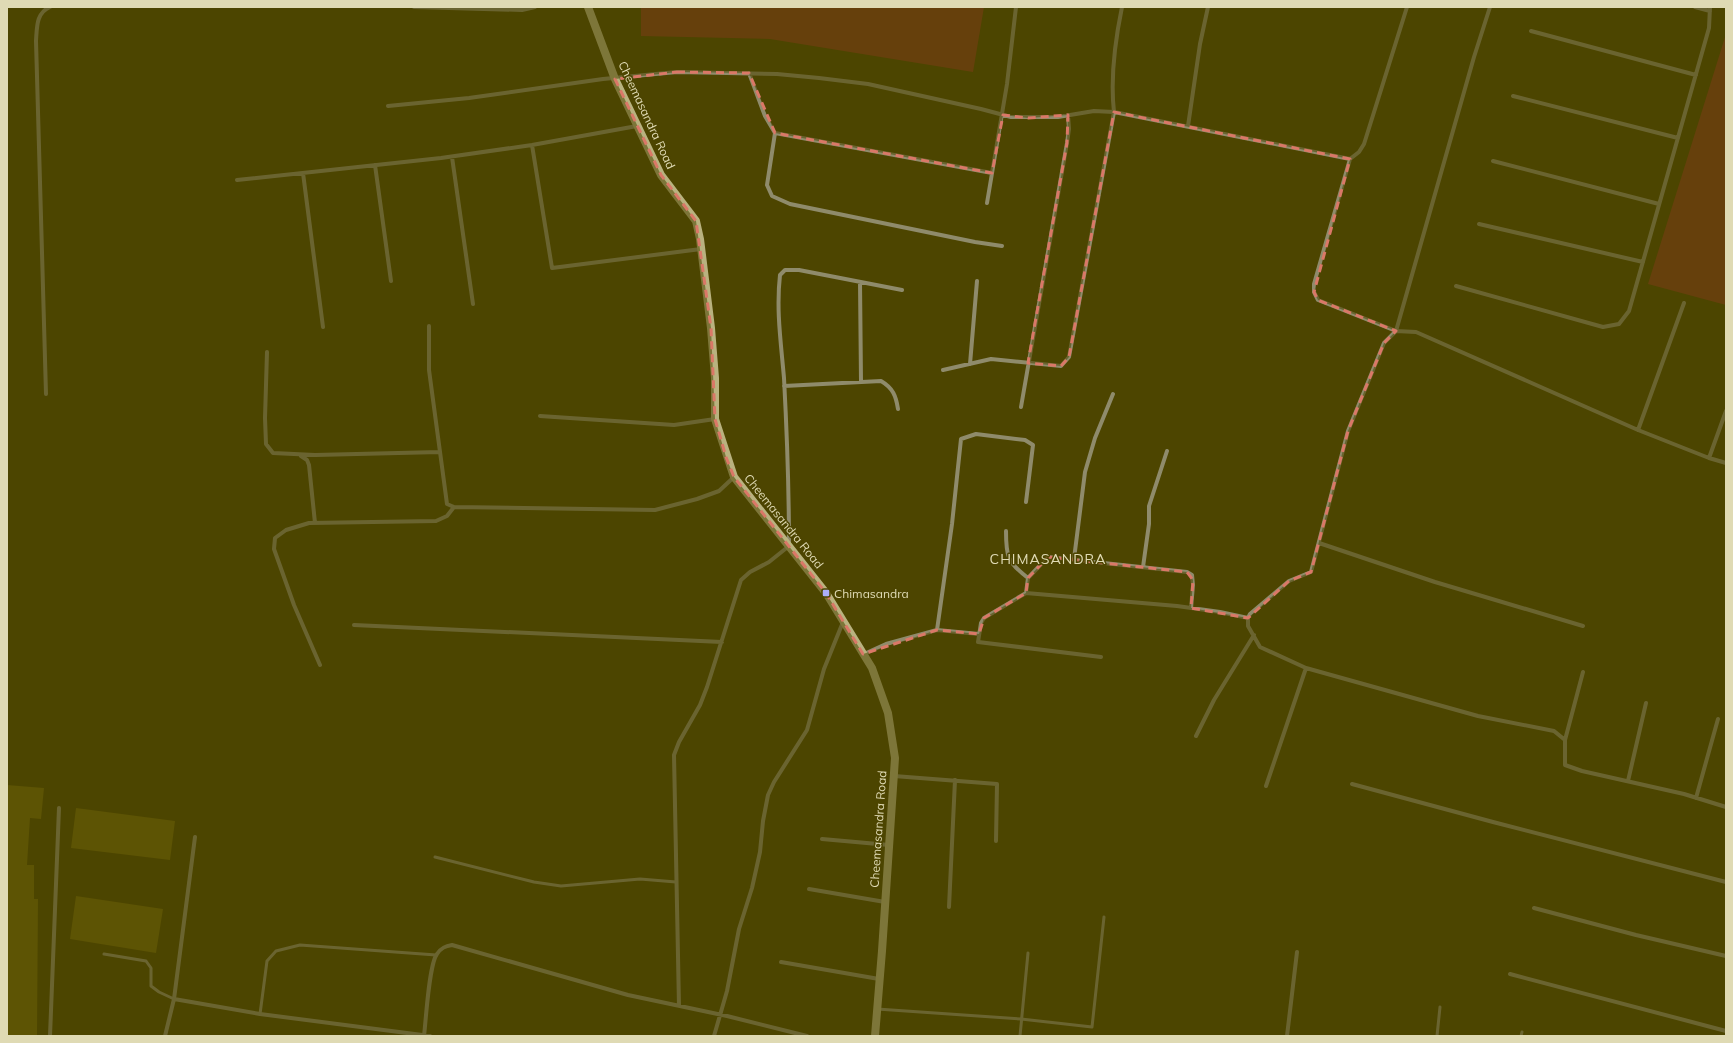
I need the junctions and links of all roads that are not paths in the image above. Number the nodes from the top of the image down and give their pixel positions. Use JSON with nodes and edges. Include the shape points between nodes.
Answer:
{"nodes":[{"id":1,"x":50,"y":7,"type":"edge"},
{"id":2,"x":414,"y":7,"type":"edge"},
{"id":3,"x":535,"y":7,"type":"edge"},
{"id":4,"x":588,"y":7,"type":"edge"},
{"id":5,"x":1016,"y":7,"type":"edge"},
{"id":6,"x":1122,"y":7,"type":"edge"},
{"id":7,"x":1208,"y":7,"type":"edge"},
{"id":8,"x":1407,"y":7,"type":"edge"},
{"id":9,"x":1490,"y":7,"type":"edge"},
{"id":10,"x":1695,"y":7,"type":"edge"},
{"id":11,"x":1710,"y":9,"type":"edge"},
{"id":12,"x":1531,"y":31,"type":"dead end"},
{"id":13,"x":749,"y":73,"type":"junction"},
{"id":14,"x":1696,"y":75,"type":"junction"},
{"id":15,"x":615,"y":79,"type":"junction"},
{"id":16,"x":1513,"y":96,"type":"dead end"},
{"id":17,"x":388,"y":106,"type":"dead end"},
{"id":18,"x":1114,"y":112,"type":"junction"},
{"id":19,"x":1003,"y":115,"type":"junction"},
{"id":20,"x":1068,"y":115,"type":"junction"},
{"id":21,"x":638,"y":126,"type":"junction"},
{"id":22,"x":1188,"y":126,"type":"junction"},
{"id":23,"x":775,"y":133,"type":"junction"},
{"id":24,"x":1678,"y":138,"type":"junction"},
{"id":25,"x":532,"y":145,"type":"junction"},
{"id":26,"x":452,"y":157,"type":"junction"},
{"id":27,"x":1350,"y":159,"type":"junction"},
{"id":28,"x":1493,"y":161,"type":"dead end"},
{"id":29,"x":375,"y":165,"type":"junction"},
{"id":30,"x":303,"y":173,"type":"junction"},
{"id":31,"x":992,"y":174,"type":"junction"},
{"id":32,"x":237,"y":180,"type":"dead end"},
{"id":33,"x":987,"y":203,"type":"dead end"},
{"id":34,"x":1659,"y":204,"type":"junction"},
{"id":35,"x":1479,"y":224,"type":"dead end"},
{"id":36,"x":1002,"y":246,"type":"dead end"},
{"id":37,"x":702,"y":249,"type":"junction"},
{"id":38,"x":1643,"y":262,"type":"junction"},
{"id":39,"x":391,"y":281,"type":"dead end"},
{"id":40,"x":977,"y":281,"type":"dead end"},
{"id":41,"x":860,"y":282,"type":"junction"},
{"id":42,"x":1456,"y":286,"type":"dead end"},
{"id":43,"x":902,"y":290,"type":"dead end"},
{"id":44,"x":1684,"y":303,"type":"dead end"},
{"id":45,"x":473,"y":304,"type":"dead end"},
{"id":46,"x":429,"y":326,"type":"dead end"},
{"id":47,"x":323,"y":327,"type":"dead end"},
{"id":48,"x":1396,"y":331,"type":"junction"},
{"id":49,"x":268,"y":352,"type":"dead end"},
{"id":50,"x":1028,"y":363,"type":"junction"},
{"id":51,"x":970,"y":364,"type":"junction"},
{"id":52,"x":943,"y":370,"type":"dead end"},
{"id":53,"x":861,"y":382,"type":"junction"},
{"id":54,"x":784,"y":386,"type":"junction"},
{"id":55,"x":46,"y":394,"type":"dead end"},
{"id":56,"x":1113,"y":394,"type":"dead end"},
{"id":57,"x":1021,"y":407,"type":"dead end"},
{"id":58,"x":898,"y":409,"type":"dead end"},
{"id":59,"x":1726,"y":411,"type":"edge"},
{"id":60,"x":540,"y":416,"type":"dead end"},
{"id":61,"x":715,"y":419,"type":"junction"},
{"id":62,"x":1638,"y":430,"type":"junction"},
{"id":63,"x":440,"y":452,"type":"junction"},
{"id":64,"x":1167,"y":452,"type":"dead end"},
{"id":65,"x":300,"y":455,"type":"junction"},
{"id":66,"x":1709,"y":458,"type":"junction"},
{"id":67,"x":1726,"y":463,"type":"edge"},
{"id":68,"x":734,"y":477,"type":"junction"},
{"id":69,"x":1026,"y":502,"type":"dead end"},
{"id":70,"x":454,"y":507,"type":"junction"},
{"id":71,"x":314,"y":523,"type":"junction"},
{"id":72,"x":1006,"y":531,"type":"dead end"},
{"id":73,"x":1320,"y":543,"type":"junction"},
{"id":74,"x":789,"y":546,"type":"junction"},
{"id":75,"x":1074,"y":559,"type":"junction"},
{"id":76,"x":1143,"y":567,"type":"junction"},
{"id":77,"x":1028,"y":578,"type":"junction"},
{"id":78,"x":1026,"y":592,"type":"junction"},
{"id":79,"x":1191,"y":608,"type":"junction"},
{"id":80,"x":1248,"y":618,"type":"junction"},
{"id":81,"x":843,"y":622,"type":"junction"},
{"id":82,"x":354,"y":625,"type":"dead end"},
{"id":83,"x":1583,"y":626,"type":"dead end"},
{"id":84,"x":937,"y":630,"type":"junction"},
{"id":85,"x":979,"y":634,"type":"junction"},
{"id":86,"x":1254,"y":635,"type":"junction"},
{"id":87,"x":722,"y":642,"type":"junction"},
{"id":88,"x":863,"y":654,"type":"junction"},
{"id":89,"x":1100,"y":657,"type":"dead end"},
{"id":90,"x":320,"y":665,"type":"dead end"},
{"id":91,"x":1306,"y":668,"type":"junction"},
{"id":92,"x":1583,"y":672,"type":"dead end"},
{"id":93,"x":1646,"y":703,"type":"dead end"},
{"id":94,"x":1718,"y":719,"type":"dead end"},
{"id":95,"x":1196,"y":736,"type":"dead end"},
{"id":96,"x":1565,"y":740,"type":"junction"},
{"id":97,"x":893,"y":776,"type":"junction"},
{"id":98,"x":955,"y":780,"type":"junction"},
{"id":99,"x":1628,"y":781,"type":"junction"},
{"id":100,"x":1352,"y":784,"type":"dead end"},
{"id":101,"x":1266,"y":786,"type":"dead end"},
{"id":102,"x":1696,"y":798,"type":"junction"},
{"id":103,"x":1726,"y":807,"type":"edge"},
{"id":104,"x":59,"y":808,"type":"dead end"},
{"id":105,"x":195,"y":837,"type":"dead end"},
{"id":106,"x":822,"y":839,"type":"dead end"},
{"id":107,"x":996,"y":841,"type":"dead end"},
{"id":108,"x":889,"y":845,"type":"junction"},
{"id":109,"x":435,"y":857,"type":"dead end"},
{"id":110,"x":676,"y":882,"type":"junction"},
{"id":111,"x":1726,"y":882,"type":"edge"},
{"id":112,"x":809,"y":889,"type":"dead end"},
{"id":113,"x":885,"y":902,"type":"junction"},
{"id":114,"x":949,"y":907,"type":"dead end"},
{"id":115,"x":1534,"y":908,"type":"dead end"},
{"id":116,"x":1104,"y":917,"type":"dead end"},
{"id":117,"x":1297,"y":952,"type":"dead end"},
{"id":118,"x":1028,"y":953,"type":"dead end"},
{"id":119,"x":104,"y":954,"type":"dead end"},
{"id":120,"x":436,"y":955,"type":"junction"},
{"id":121,"x":1726,"y":956,"type":"edge"},
{"id":122,"x":781,"y":962,"type":"dead end"},
{"id":123,"x":1510,"y":974,"type":"dead end"},
{"id":124,"x":880,"y":980,"type":"junction"},
{"id":125,"x":174,"y":999,"type":"junction"},
{"id":126,"x":679,"y":1006,"type":"junction"},
{"id":127,"x":1440,"y":1007,"type":"dead end"},
{"id":128,"x":877,"y":1008,"type":"junction"},
{"id":129,"x":260,"y":1014,"type":"junction"},
{"id":130,"x":721,"y":1015,"type":"junction"},
{"id":131,"x":1021,"y":1019,"type":"junction"},
{"id":132,"x":1726,"y":1031,"type":"edge"},
{"id":133,"x":50,"y":1036,"type":"edge"},
{"id":134,"x":165,"y":1036,"type":"edge"},
{"id":135,"x":424,"y":1036,"type":"edge"},
{"id":136,"x":430,"y":1036,"type":"edge"},
{"id":137,"x":714,"y":1036,"type":"edge"},
{"id":138,"x":807,"y":1036,"type":"edge"},
{"id":139,"x":875,"y":1036,"type":"edge"},
{"id":140,"x":1020,"y":1036,"type":"edge"},
{"id":141,"x":1287,"y":1036,"type":"edge"},
{"id":142,"x":1437,"y":1036,"type":"edge"}],
"edges":[{"from":1,"to":55,"type":"street","via":[[43,10],[38,20],[36,41]]},
{"from":2,"to":3,"type":"street","via":[[522,10]]},
{"from":4,"to":15,"type":"street","name":"Cheemasandra Road"},
{"from":5,"to":19,"type":"street"},
{"from":6,"to":18,"type":"street","via":[[1111,89]]},
{"from":7,"to":22,"type":"street"},
{"from":8,"to":27,"type":"street","via":[[1364,144]]},
{"from":9,"to":48,"type":"street"},
{"from":10,"to":11,"type":"street"},
{"from":11,"to":14,"type":"street","via":[[1709,28]]},
{"from":12,"to":14,"type":"street"},
{"from":13,"to":15,"type":"street","via":[[677,72]]},
{"from":13,"to":19,"type":"street","via":[[868,84]]},
{"from":13,"to":23,"type":"street","via":[[765,116]]},
{"from":14,"to":24,"type":"street"},
{"from":15,"to":17,"type":"street"},
{"from":15,"to":21,"type":"street","name":"Cheemasandra Road"},
{"from":16,"to":24,"type":"street"},
{"from":18,"to":20,"type":"street","via":[[1094,111]]},
{"from":18,"to":22,"type":"street"},
{"from":18,"to":50,"type":"street","via":[[1069,357],[1061,366]]},
{"from":19,"to":20,"type":"street","via":[[1028,118]]},
{"from":19,"to":31,"type":"street"},
{"from":20,"to":50,"type":"street","via":[[1069,129]]},
{"from":21,"to":25,"type":"street"},
{"from":21,"to":37,"type":"street","name":"Cheemasandra Road","via":[[660,175],[696,221]]},
{"from":22,"to":27,"type":"street"},
{"from":23,"to":31,"type":"street"},
{"from":23,"to":36,"type":"street","via":[[767,185],[772,196],[790,204]]},
{"from":24,"to":34,"type":"street"},
{"from":25,"to":26,"type":"street"},
{"from":25,"to":37,"type":"street","via":[[552,268]]},
{"from":26,"to":29,"type":"street"},
{"from":26,"to":45,"type":"street"},
{"from":27,"to":48,"type":"street","via":[[1314,284],[1314,292],[1318,300]]},
{"from":28,"to":34,"type":"street"},
{"from":29,"to":30,"type":"street"},
{"from":29,"to":39,"type":"street"},
{"from":30,"to":32,"type":"street"},
{"from":30,"to":47,"type":"street"},
{"from":31,"to":33,"type":"street"},
{"from":34,"to":38,"type":"street"},
{"from":35,"to":38,"type":"street"},
{"from":37,"to":61,"type":"street","name":"Cheemasandra Road","via":[[715,378]]},
{"from":38,"to":42,"type":"street","via":[[1629,311],[1620,324],[1603,326]]},
{"from":40,"to":51,"type":"street"},
{"from":41,"to":43,"type":"street"},
{"from":41,"to":53,"type":"street"},
{"from":41,"to":54,"type":"street","via":[[799,270],[785,270],[780,275],[778,308]]},
{"from":44,"to":62,"type":"street"},
{"from":46,"to":63,"type":"street","via":[[429,370]]},
{"from":48,"to":62,"type":"street","via":[[1416,332]]},
{"from":48,"to":73,"type":"street","via":[[1384,343],[1348,431]]},
{"from":49,"to":65,"type":"street","via":[[266,444],[273,453]]},
{"from":50,"to":51,"type":"street","via":[[991,359]]},
{"from":50,"to":57,"type":"street"},
{"from":51,"to":52,"type":"street"},
{"from":53,"to":54,"type":"street"},
{"from":53,"to":58,"type":"street","via":[[881,381],[888,385],[896,396]]},
{"from":54,"to":74,"type":"street"},
{"from":56,"to":75,"type":"street","via":[[1095,438],[1085,472]]},
{"from":59,"to":66,"type":"street"},
{"from":60,"to":61,"type":"street","via":[[674,425]]},
{"from":61,"to":68,"type":"street","name":"Cheemasandra Road"},
{"from":62,"to":66,"type":"street"},
{"from":63,"to":65,"type":"street"},
{"from":63,"to":70,"type":"street","via":[[447,504]]},
{"from":64,"to":76,"type":"street","via":[[1149,506]]},
{"from":65,"to":71,"type":"street","via":[[309,465]]},
{"from":66,"to":67,"type":"street"},
{"from":68,"to":70,"type":"street","via":[[718,491],[656,510]]},
{"from":68,"to":74,"type":"street","name":"Cheemasandra Road"},
{"from":69,"to":84,"type":"street","via":[[1033,445],[1025,440],[976,434],[961,439]]},
{"from":70,"to":71,"type":"street","via":[[446,516],[436,521]]},
{"from":71,"to":90,"type":"street","via":[[286,530],[275,538],[274,544],[294,605]]},
{"from":72,"to":77,"type":"street","via":[[1006,551],[1011,562]]},
{"from":73,"to":80,"type":"street","via":[[1311,572],[1289,581]]},
{"from":73,"to":83,"type":"street","via":[[1435,582]]},
{"from":74,"to":81,"type":"street","name":"Cheemasandra Road","via":[[826,593]]},
{"from":74,"to":87,"type":"street","via":[[741,580]]},
{"from":75,"to":76,"type":"street"},
{"from":75,"to":77,"type":"street","via":[[1048,557]]},
{"from":76,"to":79,"type":"street","via":[[1187,572],[1192,575]]},
{"from":77,"to":78,"type":"street"},
{"from":78,"to":79,"type":"street"},
{"from":78,"to":85,"type":"street","via":[[984,618]]},
{"from":79,"to":80,"type":"street"},
{"from":80,"to":86,"type":"street","via":[[1248,626]]},
{"from":81,"to":88,"type":"street","name":"Cheemasandra Road"},
{"from":81,"to":130,"type":"street","via":[[824,669],[807,730],[768,795],[760,852],[739,929]]},
{"from":82,"to":87,"type":"street"},
{"from":84,"to":85,"type":"street"},
{"from":84,"to":88,"type":"street","via":[[893,642]]},
{"from":85,"to":89,"type":"street","via":[[978,642]]},
{"from":86,"to":91,"type":"street","via":[[1260,647]]},
{"from":86,"to":95,"type":"street","via":[[1214,700]]},
{"from":87,"to":110,"type":"street","via":[[700,705],[678,742],[674,755]]},
{"from":88,"to":97,"type":"street","name":"Cheemasandra Road","via":[[872,668],[888,713],[894,758]]},
{"from":91,"to":96,"type":"street","via":[[1478,716],[1554,730]]},
{"from":91,"to":101,"type":"street"},
{"from":92,"to":96,"type":"street"},
{"from":93,"to":99,"type":"street"},
{"from":94,"to":102,"type":"street"},
{"from":96,"to":99,"type":"street","via":[[1566,765]]},
{"from":97,"to":98,"type":"street"},
{"from":97,"to":108,"type":"street","name":"Cheemasandra Road"},
{"from":98,"to":107,"type":"street","via":[[997,784]]},
{"from":98,"to":114,"type":"street"},
{"from":99,"to":102,"type":"street"},
{"from":100,"to":111,"type":"street"},
{"from":102,"to":103,"type":"street"},
{"from":104,"to":133,"type":"street"},
{"from":105,"to":125,"type":"street"},
{"from":106,"to":108,"type":"street"},
{"from":108,"to":113,"type":"street","name":"Cheemasandra Road"},
{"from":109,"to":110,"type":"lane","via":[[561,886],[640,879]]},
{"from":110,"to":126,"type":"street"},
{"from":112,"to":113,"type":"street"},
{"from":113,"to":124,"type":"street","name":"Cheemasandra Road"},
{"from":115,"to":121,"type":"street"},
{"from":116,"to":131,"type":"lane","via":[[1092,1027]]},
{"from":117,"to":141,"type":"street"},
{"from":118,"to":131,"type":"lane"},
{"from":119,"to":125,"type":"lane","via":[[146,961],[151,968],[151,986]]},
{"from":120,"to":126,"type":"street","via":[[443,947],[457,946],[628,995]]},
{"from":120,"to":129,"type":"lane","via":[[300,945],[276,951],[267,961]]},
{"from":120,"to":135,"type":"street","via":[[430,981]]},
{"from":122,"to":124,"type":"street"},
{"from":123,"to":132,"type":"street"},
{"from":124,"to":128,"type":"street","name":"Cheemasandra Road"},
{"from":125,"to":129,"type":"street"},
{"from":125,"to":134,"type":"street"},
{"from":126,"to":130,"type":"street"},
{"from":127,"to":142,"type":"lane"},
{"from":128,"to":131,"type":"lane"},
{"from":128,"to":139,"type":"street","name":"Cheemasandra Road"},
{"from":129,"to":135,"type":"street"},
{"from":130,"to":137,"type":"street"},
{"from":130,"to":138,"type":"street"},
{"from":131,"to":140,"type":"lane"},
{"from":135,"to":136,"type":"street"}]}
